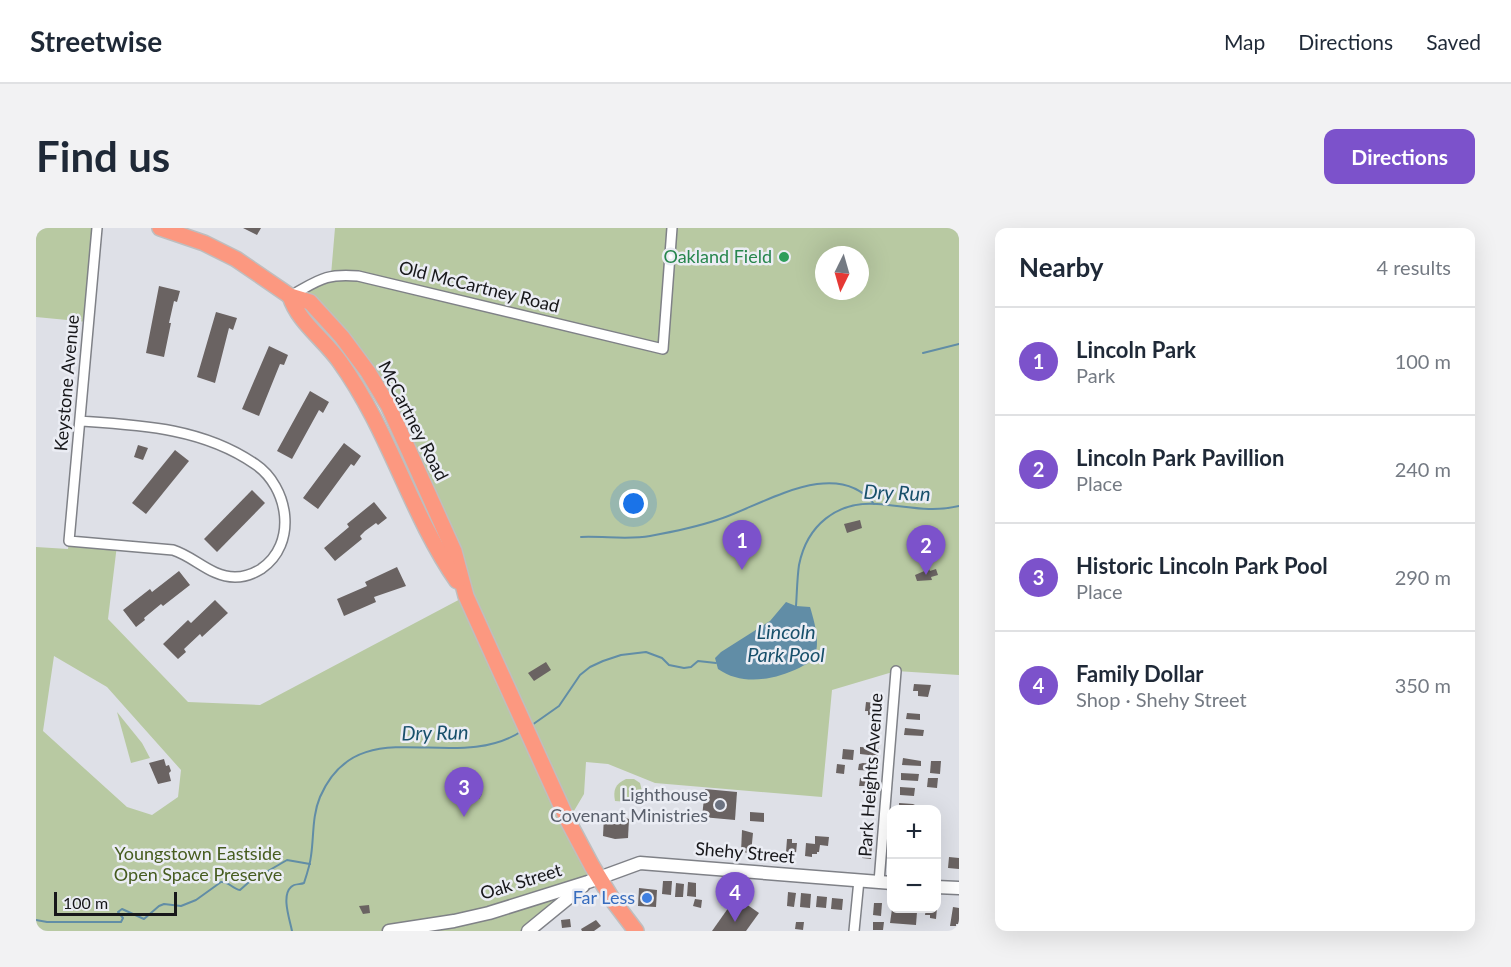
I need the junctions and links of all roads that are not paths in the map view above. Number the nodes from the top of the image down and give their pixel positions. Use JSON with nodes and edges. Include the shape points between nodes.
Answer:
{"nodes":[{"id":1,"x":97,"y":228,"type":"edge"},
{"id":2,"x":160,"y":228,"type":"edge"},
{"id":3,"x":672,"y":228,"type":"edge"},
{"id":4,"x":290,"y":296,"type":"junction"},
{"id":5,"x":80,"y":421,"type":"junction"},
{"id":6,"x":896,"y":671,"type":"dead end"},
{"id":7,"x":593,"y":879,"type":"junction"},
{"id":8,"x":859,"y":880,"type":"junction"},
{"id":9,"x":885,"y":882,"type":"edge"},
{"id":10,"x":941,"y":887,"type":"edge"},
{"id":11,"x":959,"y":888,"type":"edge"},
{"id":12,"x":389,"y":931,"type":"edge"},
{"id":13,"x":528,"y":931,"type":"edge"},
{"id":14,"x":636,"y":931,"type":"edge"},
{"id":15,"x":855,"y":931,"type":"edge"}],
"edges":[{"from":1,"to":5,"type":"street","name":"Keystone Avenue"},
{"from":2,"to":4,"type":"highway","name":"McCartney Road","via":[[236,259]]},
{"from":3,"to":4,"type":"street","name":"Old McCartney Road","via":[[663,349],[358,276],[326,276]]},
{"from":4,"to":7,"type":"highway","name":"McCartney Road","via":[[297,311],[333,351],[361,392],[441,558],[465,595]]},
{"from":5,"to":5,"type":"street","name":"Keystone Avenue","via":[[177,431],[256,464],[272,481],[282,500],[285,524],[280,544],[268,564],[240,577],[220,575],[173,550],[69,541]]},
{"from":6,"to":9,"type":"street","name":"Park Heights Avenue"},
{"from":7,"to":8,"type":"street","name":"Shehy Street","via":[[646,863]]},
{"from":7,"to":12,"type":"street","name":"Oak Street","via":[[489,913]]},
{"from":7,"to":13,"type":"street"},
{"from":7,"to":14,"type":"highway"},
{"from":8,"to":9,"type":"street","name":"Shehy Street"},
{"from":8,"to":15,"type":"street","name":"Park Heights Avenue"},
{"from":10,"to":11,"type":"street"}]}
